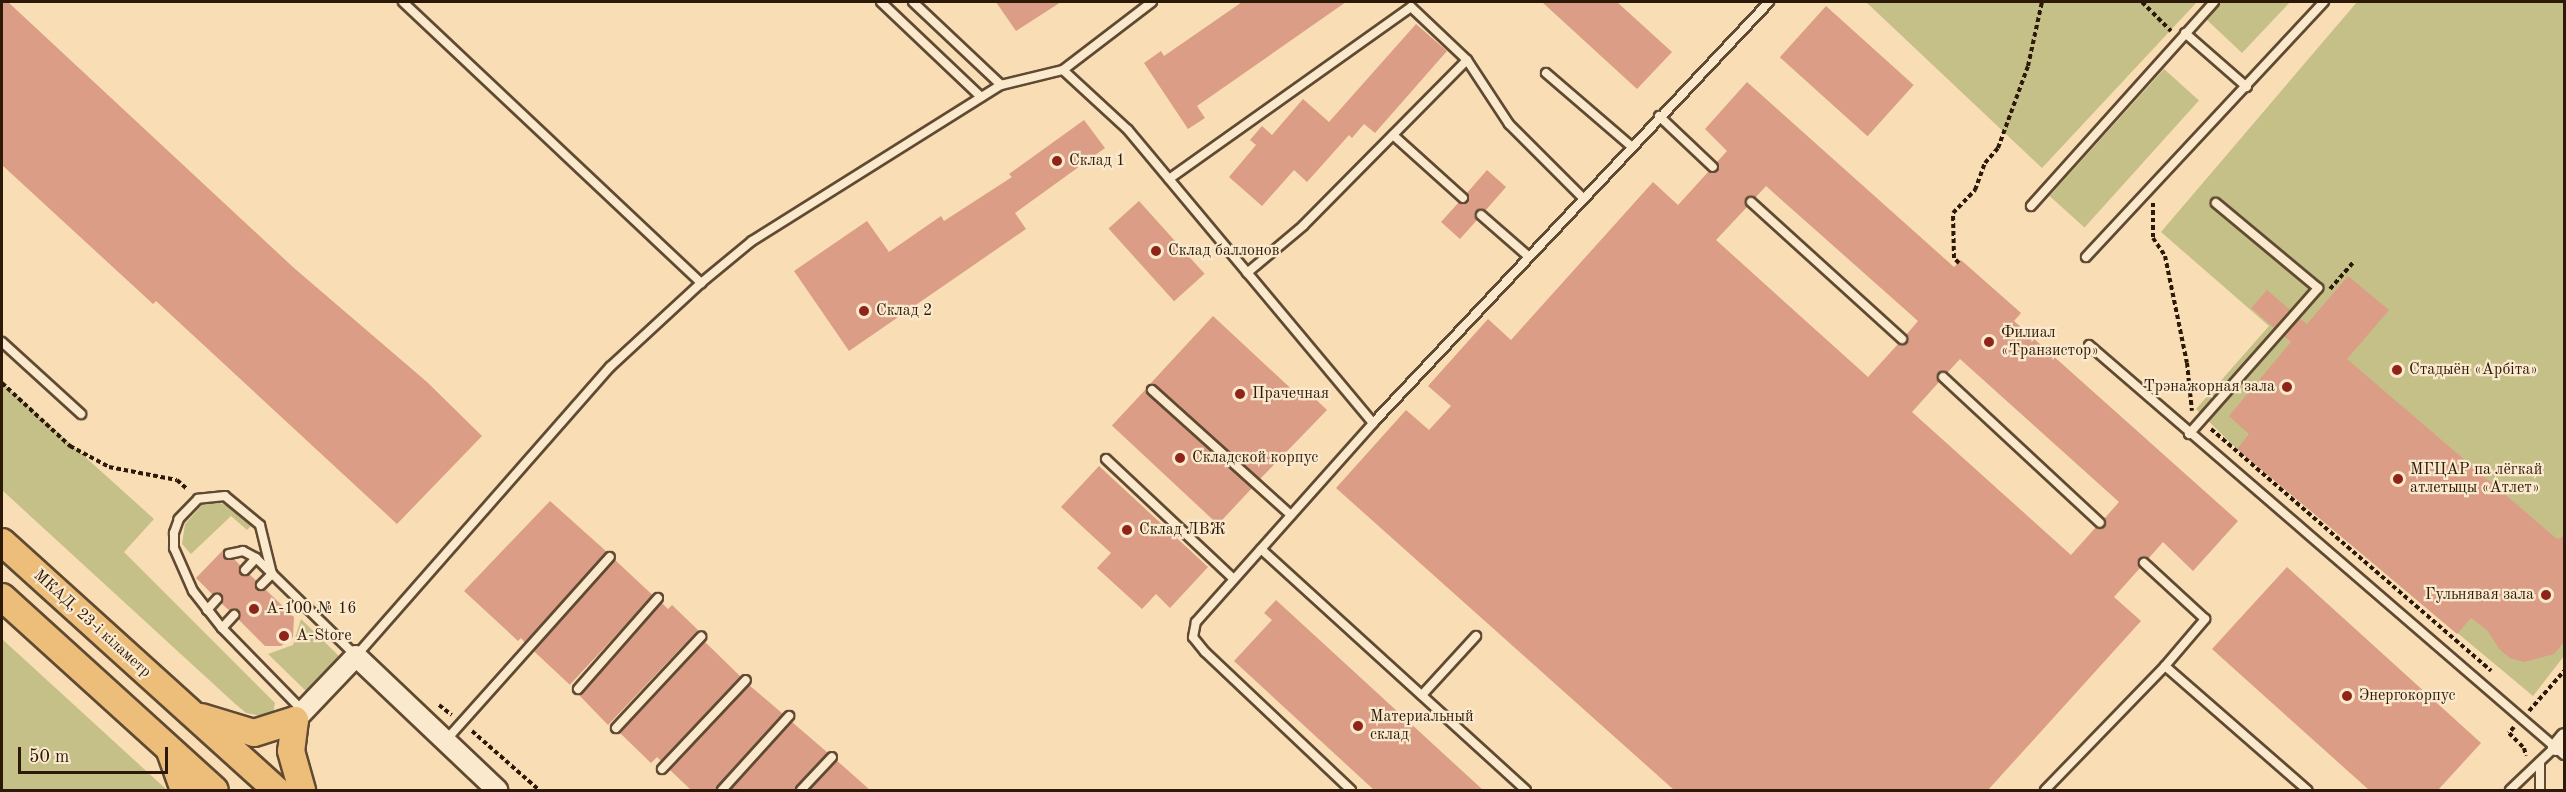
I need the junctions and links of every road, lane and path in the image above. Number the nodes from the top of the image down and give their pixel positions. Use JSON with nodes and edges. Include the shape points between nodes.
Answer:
{"nodes":[{"id":1,"x":403,"y":2,"type":"edge"},
{"id":2,"x":880,"y":2,"type":"edge"},
{"id":3,"x":913,"y":2,"type":"edge"},
{"id":4,"x":1152,"y":2,"type":"edge"},
{"id":5,"x":1770,"y":2,"type":"edge"},
{"id":6,"x":2042,"y":2,"type":"edge"},
{"id":7,"x":2142,"y":2,"type":"edge"},
{"id":8,"x":2214,"y":2,"type":"edge"},
{"id":9,"x":2324,"y":2,"type":"edge"},
{"id":10,"x":2182,"y":36,"type":"junction"},
{"id":11,"x":1467,"y":60,"type":"junction"},
{"id":12,"x":1063,"y":70,"type":"junction"},
{"id":13,"x":1546,"y":73,"type":"dead end"},
{"id":14,"x":1001,"y":85,"type":"junction"},
{"id":15,"x":2247,"y":87,"type":"junction"},
{"id":16,"x":981,"y":97,"type":"junction"},
{"id":17,"x":1659,"y":116,"type":"junction"},
{"id":18,"x":1393,"y":135,"type":"junction"},
{"id":19,"x":1631,"y":146,"type":"junction"},
{"id":20,"x":1713,"y":167,"type":"dead end"},
{"id":21,"x":1169,"y":178,"type":"junction"},
{"id":22,"x":2152,"y":187,"type":"junction"},
{"id":23,"x":1463,"y":198,"type":"dead end"},
{"id":24,"x":1583,"y":198,"type":"junction"},
{"id":25,"x":1751,"y":202,"type":"dead end"},
{"id":26,"x":2216,"y":203,"type":"dead end"},
{"id":27,"x":2031,"y":206,"type":"dead end"},
{"id":28,"x":1481,"y":215,"type":"dead end"},
{"id":29,"x":1528,"y":256,"type":"junction"},
{"id":30,"x":2086,"y":257,"type":"dead end"},
{"id":31,"x":1959,"y":263,"type":"dead end"},
{"id":32,"x":1247,"y":273,"type":"junction"},
{"id":33,"x":701,"y":283,"type":"junction"},
{"id":34,"x":1902,"y":339,"type":"dead end"},
{"id":35,"x":2,"y":342,"type":"edge"},
{"id":36,"x":2089,"y":345,"type":"dead end"},
{"id":37,"x":1943,"y":377,"type":"dead end"},
{"id":38,"x":2,"y":383,"type":"edge"},
{"id":39,"x":1152,"y":390,"type":"dead end"},
{"id":40,"x":81,"y":414,"type":"dead end"},
{"id":41,"x":2203,"y":422,"type":"junction"},
{"id":42,"x":1373,"y":423,"type":"junction"},
{"id":43,"x":2189,"y":434,"type":"junction"},
{"id":44,"x":1106,"y":459,"type":"dead end"},
{"id":45,"x":198,"y":499,"type":"junction"},
{"id":46,"x":1291,"y":515,"type":"junction"},
{"id":47,"x":2100,"y":523,"type":"dead end"},
{"id":48,"x":2,"y":542,"type":"edge"},
{"id":49,"x":1261,"y":549,"type":"junction"},
{"id":50,"x":229,"y":554,"type":"dead end"},
{"id":51,"x":610,"y":557,"type":"dead end"},
{"id":52,"x":256,"y":558,"type":"junction"},
{"id":53,"x":2144,"y":563,"type":"dead end"},
{"id":54,"x":245,"y":570,"type":"dead end"},
{"id":55,"x":272,"y":573,"type":"junction"},
{"id":56,"x":1234,"y":579,"type":"junction"},
{"id":57,"x":201,"y":583,"type":"dead end"},
{"id":58,"x":261,"y":585,"type":"dead end"},
{"id":59,"x":193,"y":591,"type":"junction"},
{"id":60,"x":2,"y":597,"type":"edge"},
{"id":61,"x":658,"y":598,"type":"dead end"},
{"id":62,"x":217,"y":599,"type":"dead end"},
{"id":63,"x":207,"y":610,"type":"junction"},
{"id":64,"x":234,"y":615,"type":"dead end"},
{"id":65,"x":222,"y":628,"type":"junction"},
{"id":66,"x":1476,"y":636,"type":"dead end"},
{"id":67,"x":701,"y":638,"type":"dead end"},
{"id":68,"x":356,"y":656,"type":"junction"},
{"id":69,"x":2165,"y":666,"type":"junction"},
{"id":70,"x":2498,"y":677,"type":"dead end"},
{"id":71,"x":746,"y":680,"type":"dead end"},
{"id":72,"x":578,"y":689,"type":"dead end"},
{"id":73,"x":1422,"y":695,"type":"junction"},
{"id":74,"x":2524,"y":700,"type":"dead end"},
{"id":75,"x":2532,"y":708,"type":"dead end"},
{"id":76,"x":187,"y":710,"type":"junction"},
{"id":77,"x":299,"y":716,"type":"junction"},
{"id":78,"x":789,"y":716,"type":"dead end"},
{"id":79,"x":616,"y":728,"type":"dead end"},
{"id":80,"x":163,"y":742,"type":"junction"},
{"id":81,"x":444,"y":742,"type":"junction"},
{"id":82,"x":2561,"y":746,"type":"edge"},
{"id":83,"x":832,"y":757,"type":"dead end"},
{"id":84,"x":2540,"y":762,"type":"junction"},
{"id":85,"x":662,"y":769,"type":"dead end"},
{"id":86,"x":184,"y":790,"type":"edge"},
{"id":87,"x":215,"y":790,"type":"edge"},
{"id":88,"x":276,"y":790,"type":"edge"},
{"id":89,"x":302,"y":790,"type":"edge"},
{"id":90,"x":497,"y":790,"type":"edge"},
{"id":91,"x":722,"y":790,"type":"edge"},
{"id":92,"x":801,"y":790,"type":"edge"},
{"id":93,"x":1351,"y":790,"type":"edge"},
{"id":94,"x":1526,"y":790,"type":"edge"},
{"id":95,"x":2045,"y":790,"type":"edge"},
{"id":96,"x":2307,"y":790,"type":"edge"},
{"id":97,"x":2510,"y":790,"type":"edge"},
{"id":98,"x":2540,"y":790,"type":"edge"}],
"edges":[{"from":1,"to":33,"type":"lane"},
{"from":2,"to":16,"type":"lane"},
{"from":3,"to":14,"type":"lane"},
{"from":4,"to":12,"type":"lane"},
{"from":5,"to":17,"type":"lane"},
{"from":6,"to":31,"type":"path","via":[[2028,66],[1998,148],[1985,163],[1975,190],[1953,213],[1954,258]]},
{"from":7,"to":10,"type":"path"},
{"from":8,"to":10,"type":"lane"},
{"from":9,"to":15,"type":"lane"},
{"from":10,"to":15,"type":"lane"},
{"from":10,"to":27,"type":"lane"},
{"from":11,"to":18,"type":"lane"},
{"from":11,"to":21,"type":"lane","via":[[1411,7]]},
{"from":11,"to":24,"type":"lane","via":[[1509,124]]},
{"from":12,"to":14,"type":"lane"},
{"from":12,"to":21,"type":"lane","via":[[1128,130]]},
{"from":13,"to":19,"type":"lane"},
{"from":14,"to":16,"type":"lane"},
{"from":15,"to":22,"type":"lane"},
{"from":16,"to":33,"type":"lane","via":[[752,241]]},
{"from":17,"to":19,"type":"lane"},
{"from":17,"to":20,"type":"lane"},
{"from":18,"to":23,"type":"lane"},
{"from":18,"to":32,"type":"lane","via":[[1304,226]]},
{"from":19,"to":24,"type":"lane"},
{"from":21,"to":32,"type":"lane"},
{"from":22,"to":30,"type":"lane"},
{"from":22,"to":41,"type":"path","via":[[2153,238],[2165,256],[2187,363],[2192,411]]},
{"from":24,"to":29,"type":"lane"},
{"from":25,"to":34,"type":"lane"},
{"from":26,"to":41,"type":"lane","via":[[2318,288]]},
{"from":28,"to":29,"type":"lane"},
{"from":29,"to":42,"type":"lane"},
{"from":32,"to":42,"type":"lane"},
{"from":33,"to":68,"type":"lane","via":[[610,367]]},
{"from":35,"to":40,"type":"lane"},
{"from":36,"to":43,"type":"lane"},
{"from":37,"to":47,"type":"lane"},
{"from":38,"to":45,"type":"path","via":[[70,446],[109,467],[177,480]]},
{"from":39,"to":46,"type":"lane"},
{"from":41,"to":43,"type":"lane"},
{"from":41,"to":70,"type":"path"},
{"from":42,"to":46,"type":"lane"},
{"from":43,"to":82,"type":"lane"},
{"from":44,"to":56,"type":"lane"},
{"from":45,"to":55,"type":"lane","via":[[225,496],[240,504],[260,525]]},
{"from":45,"to":59,"type":"lane","via":[[179,519],[174,533],[174,548]]},
{"from":46,"to":49,"type":"lane"},
{"from":48,"to":76,"type":"highway","name":"МКАД, 23-і кіламетр"},
{"from":49,"to":56,"type":"lane"},
{"from":49,"to":73,"type":"lane"},
{"from":50,"to":52,"type":"lane","via":[[243,550]]},
{"from":51,"to":81,"type":"lane"},
{"from":52,"to":54,"type":"lane"},
{"from":52,"to":55,"type":"lane"},
{"from":53,"to":69,"type":"lane","via":[[2205,619]]},
{"from":55,"to":58,"type":"lane"},
{"from":55,"to":68,"type":"lane"},
{"from":56,"to":93,"type":"lane","via":[[1196,622],[1193,637]]},
{"from":57,"to":59,"type":"lane"},
{"from":59,"to":63,"type":"lane"},
{"from":60,"to":80,"type":"highway"},
{"from":61,"to":72,"type":"lane"},
{"from":62,"to":63,"type":"lane"},
{"from":63,"to":65,"type":"lane"},
{"from":64,"to":65,"type":"lane"},
{"from":65,"to":77,"type":"lane"},
{"from":66,"to":73,"type":"lane"},
{"from":67,"to":79,"type":"lane"},
{"from":68,"to":77,"type":"street"},
{"from":68,"to":81,"type":"street"},
{"from":69,"to":95,"type":"lane"},
{"from":69,"to":96,"type":"lane"},
{"from":71,"to":85,"type":"lane"},
{"from":73,"to":94,"type":"lane"},
{"from":74,"to":75,"type":"path"},
{"from":76,"to":77,"type":"highway","via":[[254,733]]},
{"from":76,"to":88,"type":"highway","name":"МКАД, 23-і кіламетр"},
{"from":77,"to":89,"type":"highway","via":[[291,751]]},
{"from":78,"to":91,"type":"lane"},
{"from":80,"to":86,"type":"highway"},
{"from":80,"to":87,"type":"highway"},
{"from":81,"to":90,"type":"street"},
{"from":82,"to":84,"type":"lane"},
{"from":83,"to":92,"type":"lane"},
{"from":84,"to":97,"type":"lane"},
{"from":84,"to":98,"type":"lane"}]}
